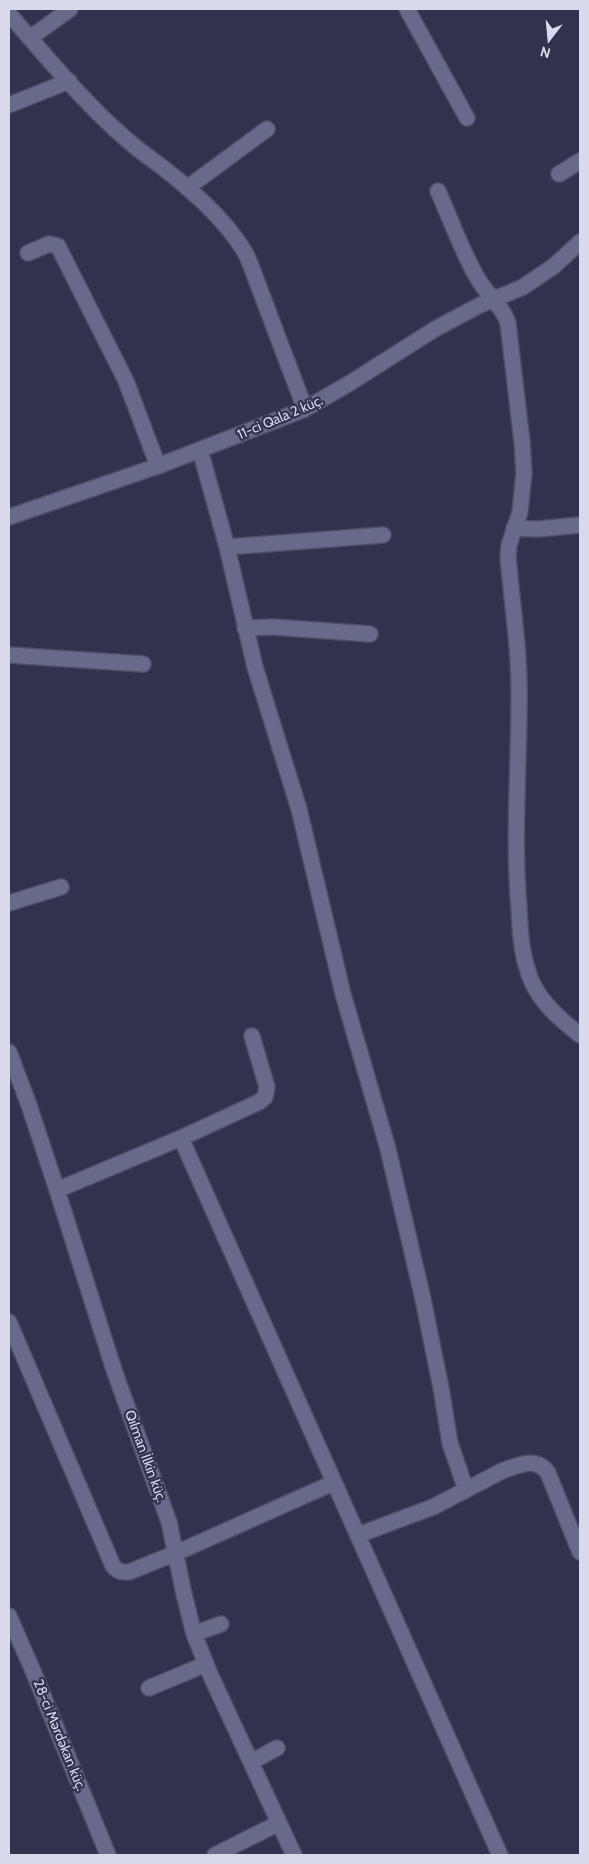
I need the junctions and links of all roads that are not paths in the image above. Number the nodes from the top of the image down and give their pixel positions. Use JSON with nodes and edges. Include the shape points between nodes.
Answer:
{"nodes":[{"id":1,"x":70,"y":9,"type":"edge"},
{"id":2,"x":407,"y":9,"type":"edge"},
{"id":3,"x":9,"y":14,"type":"edge"},
{"id":4,"x":30,"y":38,"type":"junction"},
{"id":5,"x":69,"y":81,"type":"junction"},
{"id":6,"x":9,"y":105,"type":"edge"},
{"id":7,"x":467,"y":118,"type":"dead end"},
{"id":8,"x":266,"y":129,"type":"dead end"},
{"id":9,"x":580,"y":161,"type":"edge"},
{"id":10,"x":559,"y":174,"type":"dead end"},
{"id":11,"x":187,"y":188,"type":"junction"},
{"id":12,"x":438,"y":191,"type":"dead end"},
{"id":13,"x":580,"y":242,"type":"edge"},
{"id":14,"x":28,"y":253,"type":"dead end"},
{"id":15,"x":494,"y":299,"type":"junction"},
{"id":16,"x":305,"y":408,"type":"junction"},
{"id":17,"x":200,"y":450,"type":"junction"},
{"id":18,"x":158,"y":466,"type":"junction"},
{"id":19,"x":9,"y":517,"type":"edge"},
{"id":20,"x":580,"y":525,"type":"edge"},
{"id":21,"x":514,"y":528,"type":"junction"},
{"id":22,"x":383,"y":535,"type":"dead end"},
{"id":23,"x":228,"y":547,"type":"junction"},
{"id":24,"x":245,"y":628,"type":"junction"},
{"id":25,"x":370,"y":634,"type":"dead end"},
{"id":26,"x":9,"y":655,"type":"edge"},
{"id":27,"x":143,"y":664,"type":"dead end"},
{"id":28,"x":61,"y":887,"type":"dead end"},
{"id":29,"x":9,"y":903,"type":"edge"},
{"id":30,"x":580,"y":1035,"type":"edge"},
{"id":31,"x":252,"y":1036,"type":"dead end"},
{"id":32,"x":9,"y":1052,"type":"edge"},
{"id":33,"x":181,"y":1138,"type":"junction"},
{"id":34,"x":57,"y":1190,"type":"junction"},
{"id":35,"x":9,"y":1322,"type":"edge"},
{"id":36,"x":333,"y":1483,"type":"junction"},
{"id":37,"x":466,"y":1490,"type":"junction"},
{"id":38,"x":358,"y":1535,"type":"junction"},
{"id":39,"x":580,"y":1552,"type":"edge"},
{"id":40,"x":176,"y":1553,"type":"junction"},
{"id":41,"x":9,"y":1616,"type":"edge"},
{"id":42,"x":221,"y":1624,"type":"dead end"},
{"id":43,"x":194,"y":1634,"type":"junction"},
{"id":44,"x":206,"y":1664,"type":"junction"},
{"id":45,"x":150,"y":1688,"type":"dead end"},
{"id":46,"x":278,"y":1748,"type":"dead end"},
{"id":47,"x":251,"y":1762,"type":"junction"},
{"id":48,"x":279,"y":1823,"type":"junction"},
{"id":49,"x":108,"y":1855,"type":"edge"},
{"id":50,"x":215,"y":1855,"type":"edge"},
{"id":51,"x":294,"y":1855,"type":"edge"},
{"id":52,"x":500,"y":1855,"type":"edge"}],
"edges":[{"from":1,"to":4,"type":"street"},
{"from":2,"to":7,"type":"street"},
{"from":3,"to":4,"type":"street"},
{"from":4,"to":5,"type":"street"},
{"from":5,"to":6,"type":"street"},
{"from":5,"to":11,"type":"street","via":[[126,140]]},
{"from":8,"to":11,"type":"street"},
{"from":9,"to":10,"type":"street"},
{"from":11,"to":16,"type":"street","via":[[234,235],[248,258]]},
{"from":12,"to":15,"type":"street","via":[[476,277]]},
{"from":13,"to":15,"type":"street","name":"11-ci Qala 2 küç.","via":[[541,276],[510,294]]},
{"from":14,"to":18,"type":"street","via":[[49,244],[58,246],[64,255],[126,381]]},
{"from":15,"to":16,"type":"street","name":"11-ci Qala 2 küç.","via":[[434,329]]},
{"from":15,"to":21,"type":"street","via":[[508,322],[522,442],[523,493]]},
{"from":16,"to":17,"type":"street","name":"11-ci Qala 2 küç."},
{"from":17,"to":18,"type":"street","name":"11-ci Qala 2 küç."},
{"from":17,"to":23,"type":"street"},
{"from":18,"to":19,"type":"street","name":"11-ci Qala 2 küç."},
{"from":20,"to":21,"type":"street"},
{"from":21,"to":30,"type":"street","via":[[508,557],[519,699],[516,864],[523,947],[529,974],[540,994],[560,1019]]},
{"from":22,"to":23,"type":"street"},
{"from":23,"to":24,"type":"street"},
{"from":24,"to":25,"type":"street"},
{"from":24,"to":37,"type":"street","via":[[299,809],[343,994],[388,1149],[423,1299],[450,1443]]},
{"from":26,"to":27,"type":"street"},
{"from":28,"to":29,"type":"street"},
{"from":31,"to":33,"type":"street","via":[[267,1087],[265,1097]]},
{"from":32,"to":34,"type":"street","name":"Qılman İlkin küç."},
{"from":33,"to":34,"type":"street"},
{"from":33,"to":36,"type":"street"},
{"from":34,"to":40,"type":"street","name":"Qılman İlkin küç.","via":[[114,1370],[169,1522]]},
{"from":35,"to":40,"type":"street","via":[[113,1566],[116,1570],[129,1572]]},
{"from":36,"to":38,"type":"street"},
{"from":36,"to":40,"type":"street"},
{"from":37,"to":38,"type":"street"},
{"from":37,"to":39,"type":"street","via":[[481,1480],[514,1467],[538,1463],[548,1473]]},
{"from":38,"to":52,"type":"street"},
{"from":40,"to":43,"type":"street","name":"Qılman İlkin küç."},
{"from":41,"to":49,"type":"street","name":"28-ci Mərdəkan küç."},
{"from":42,"to":43,"type":"street"},
{"from":43,"to":44,"type":"street","name":"Qılman İlkin küç."},
{"from":44,"to":45,"type":"street"},
{"from":44,"to":47,"type":"street","name":"Qılman İlkin küç."},
{"from":46,"to":47,"type":"street"},
{"from":47,"to":48,"type":"street","name":"Qılman İlkin küç."},
{"from":48,"to":50,"type":"street"},
{"from":48,"to":51,"type":"street","name":"Qılman İlkin küç."}]}
